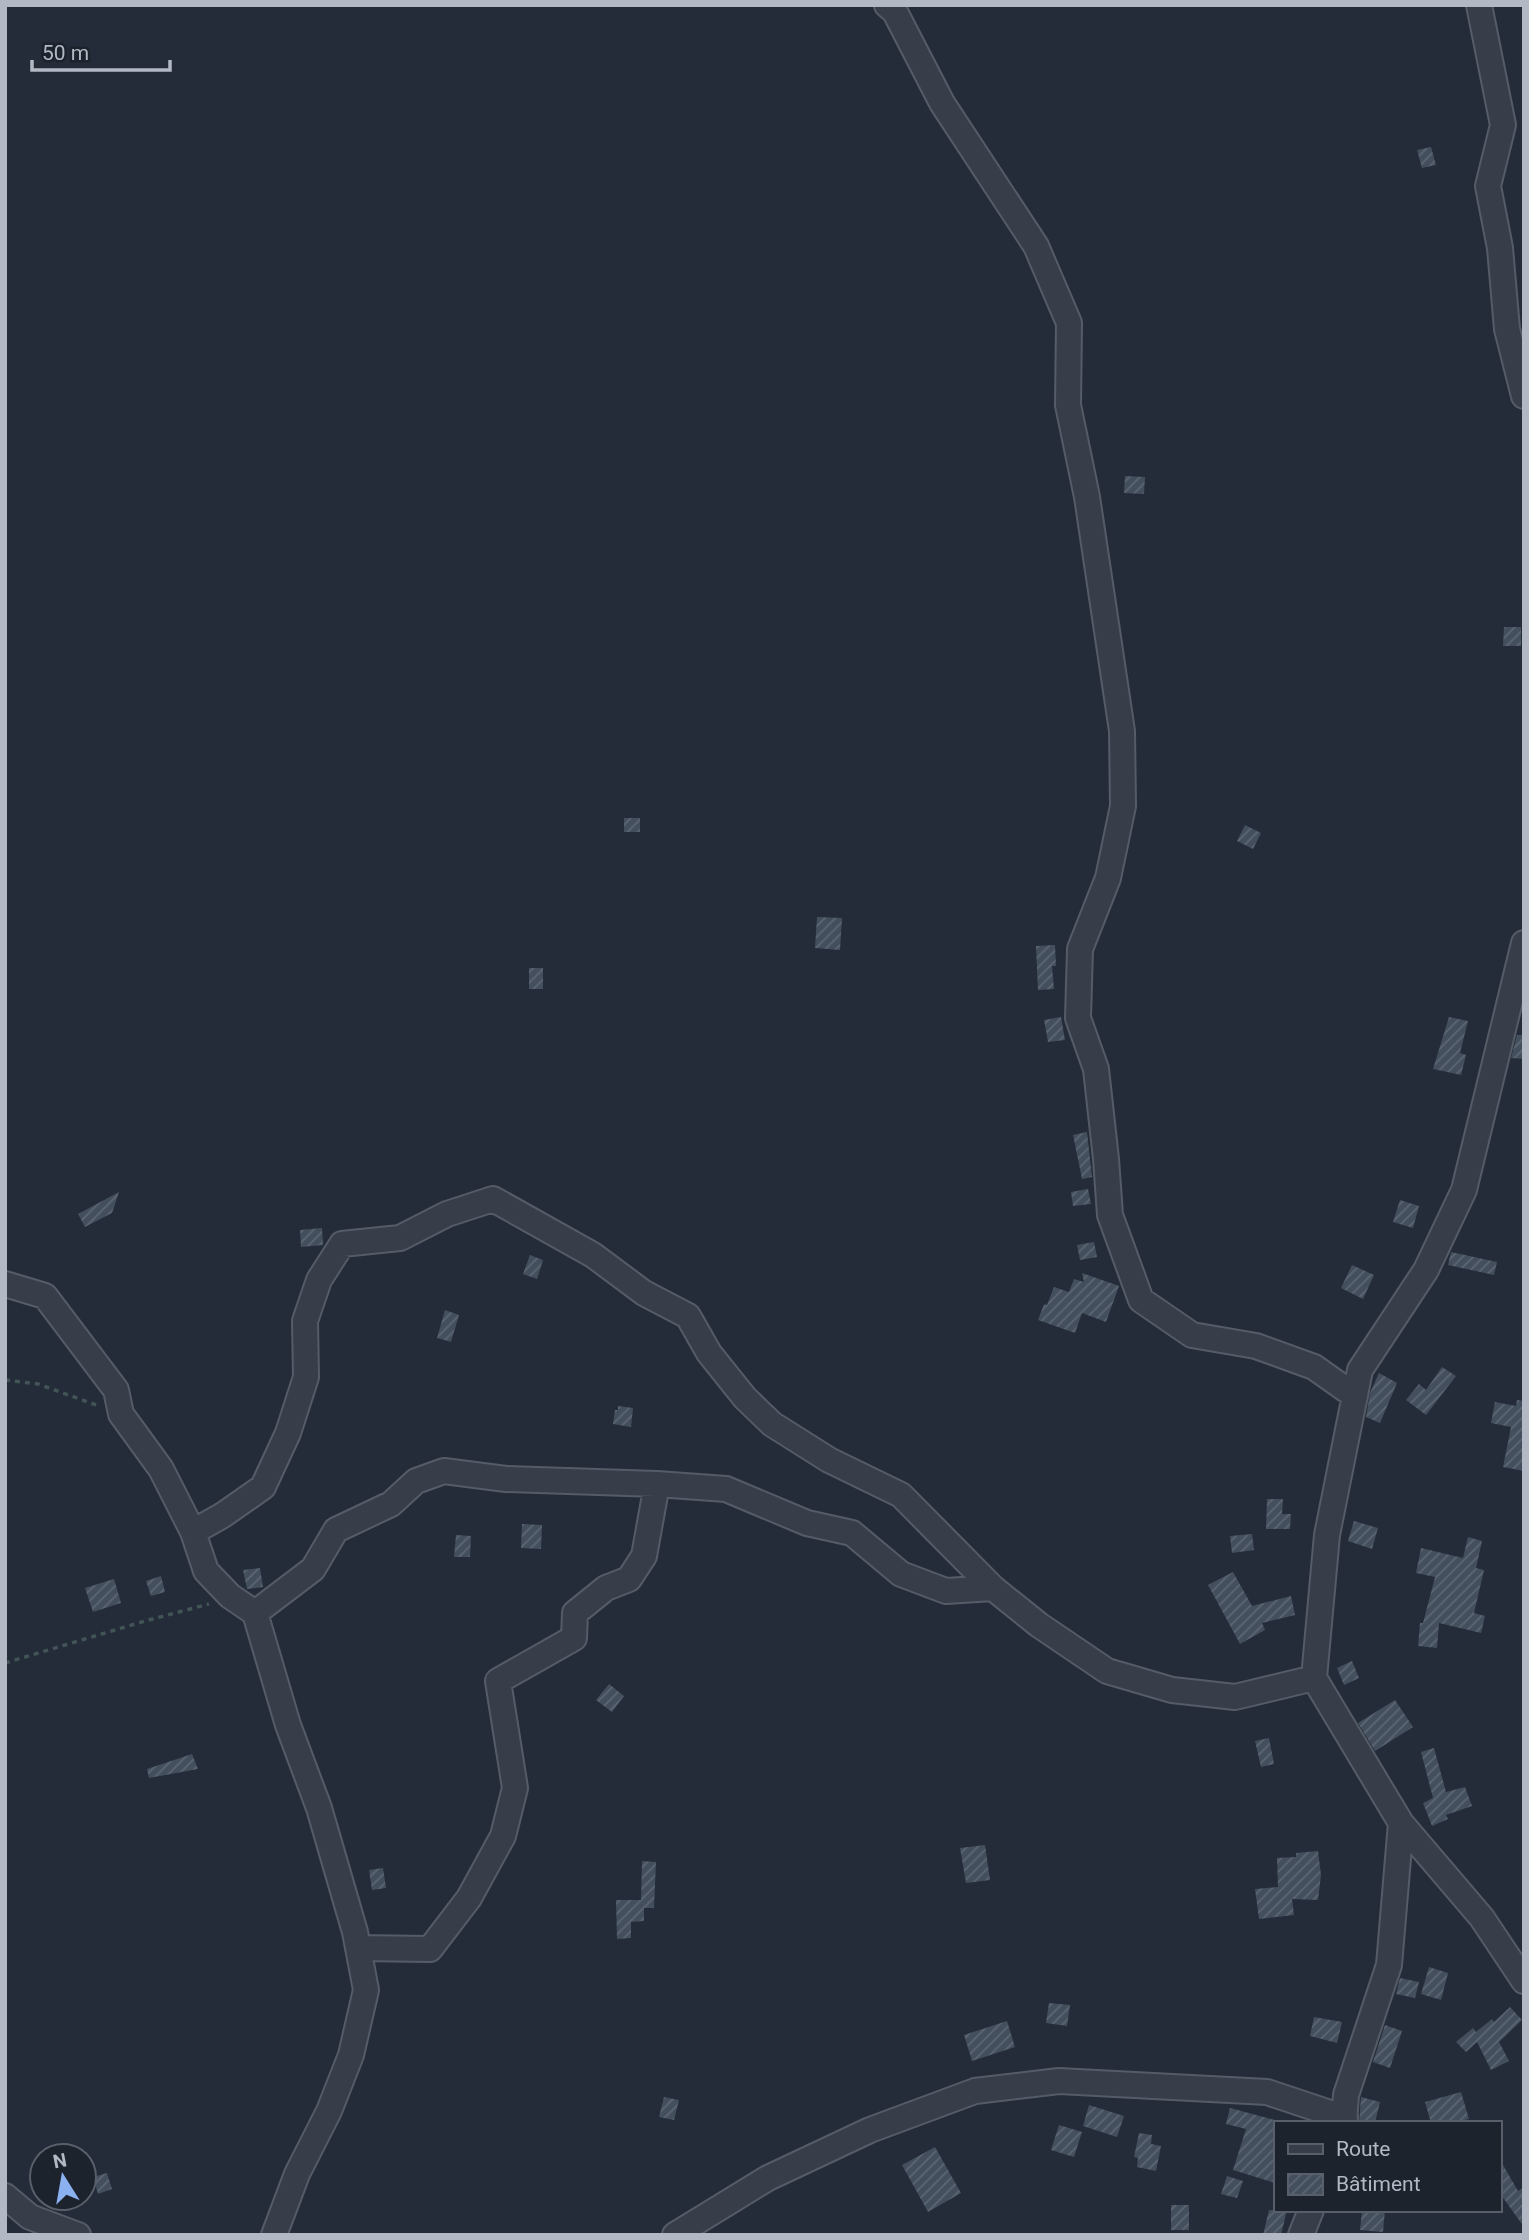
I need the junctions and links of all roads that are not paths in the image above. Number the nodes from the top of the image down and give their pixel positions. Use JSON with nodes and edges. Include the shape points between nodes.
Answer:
{"nodes":[{"id":1,"x":887,"y":5,"type":"edge"},
{"id":2,"x":1479,"y":5,"type":"edge"},
{"id":3,"x":1524,"y":396,"type":"edge"},
{"id":4,"x":1524,"y":943,"type":"edge"},
{"id":5,"x":5,"y":1284,"type":"edge"},
{"id":6,"x":1355,"y":1396,"type":"junction"},
{"id":7,"x":657,"y":1484,"type":"junction"},
{"id":8,"x":192,"y":1532,"type":"junction"},
{"id":9,"x":993,"y":1588,"type":"junction"},
{"id":10,"x":255,"y":1613,"type":"junction"},
{"id":11,"x":1314,"y":1678,"type":"junction"},
{"id":12,"x":1401,"y":1823,"type":"junction"},
{"id":13,"x":358,"y":1948,"type":"junction"},
{"id":14,"x":1524,"y":1981,"type":"edge"},
{"id":15,"x":1344,"y":2120,"type":"edge"},
{"id":16,"x":5,"y":2196,"type":"edge"},
{"id":17,"x":1310,"y":2212,"type":"edge"},
{"id":18,"x":78,"y":2235,"type":"edge"},
{"id":19,"x":274,"y":2235,"type":"edge"},
{"id":20,"x":675,"y":2235,"type":"edge"},
{"id":21,"x":1301,"y":2235,"type":"edge"}],
"edges":[{"from":1,"to":6,"type":"street","via":[[895,12],[942,103],[1036,246],[1069,323],[1068,405],[1087,497],[1122,730],[1123,806],[1108,878],[1080,949],[1078,1018],[1096,1069],[1110,1215],[1141,1300],[1192,1335],[1256,1346],[1314,1367]]},
{"from":2,"to":3,"type":"street","via":[[1503,125],[1488,186],[1500,248],[1507,329]]},
{"from":4,"to":6,"type":"street","via":[[1464,1190],[1426,1270],[1360,1370]]},
{"from":5,"to":8,"type":"street","via":[[45,1296],[116,1391],[121,1414],[160,1469]]},
{"from":6,"to":11,"type":"street","via":[[1327,1535]]},
{"from":7,"to":9,"type":"street","via":[[726,1489],[807,1523],[852,1533],[901,1574],[946,1591]]},
{"from":7,"to":10,"type":"street","via":[[506,1479],[444,1471],[416,1481],[391,1504],[336,1530],[313,1569]]},
{"from":7,"to":13,"type":"street","via":[[644,1556],[629,1579],[606,1588],[575,1613],[574,1637],[498,1681],[515,1788],[503,1836],[469,1898],[430,1948]]},
{"from":8,"to":9,"type":"street","via":[[263,1487],[289,1433],[306,1377],[304,1321],[319,1280],[342,1244],[400,1238],[447,1214],[493,1199],[688,1316],[709,1353],[772,1424],[829,1460],[901,1495]]},
{"from":8,"to":10,"type":"street","via":[[206,1571]]},
{"from":9,"to":11,"type":"street","via":[[1107,1671],[1172,1690],[1235,1697]]},
{"from":10,"to":13,"type":"street","via":[[288,1725],[319,1808]]},
{"from":11,"to":12,"type":"street"},
{"from":12,"to":14,"type":"street","via":[[1482,1918]]},
{"from":12,"to":15,"type":"street","via":[[1389,1965],[1346,2095]]},
{"from":13,"to":19,"type":"street","via":[[366,1990],[351,2055]]},
{"from":15,"to":20,"type":"street","via":[[1268,2092],[1059,2081],[975,2091],[859,2135],[768,2178]]},
{"from":16,"to":18,"type":"street","via":[[30,2217]]},
{"from":17,"to":21,"type":"street"}]}
